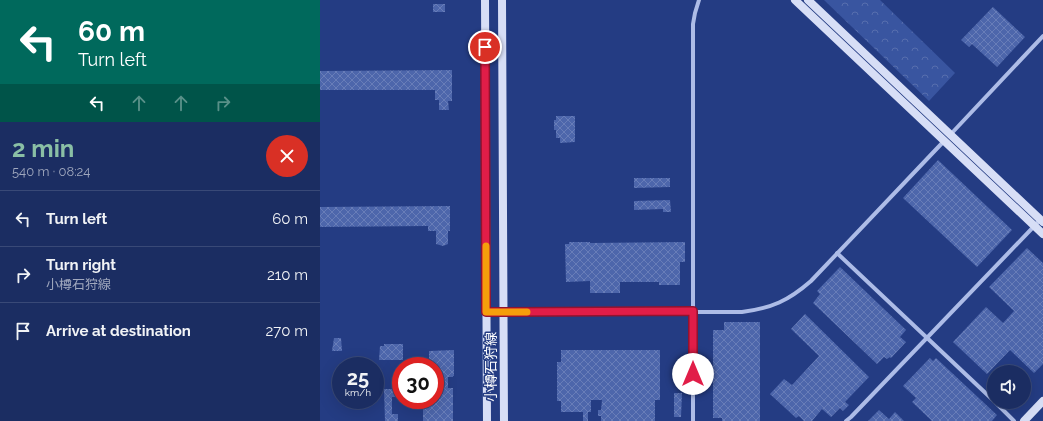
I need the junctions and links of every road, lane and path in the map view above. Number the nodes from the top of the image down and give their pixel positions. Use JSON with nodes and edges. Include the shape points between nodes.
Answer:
{"nodes":[{"id":1,"x":484,"y":0,"type":"edge"},
{"id":2,"x":502,"y":0,"type":"edge"},
{"id":3,"x":699,"y":0,"type":"edge"},
{"id":4,"x":795,"y":0,"type":"edge"},
{"id":5,"x":808,"y":0,"type":"edge"},
{"id":6,"x":1043,"y":36,"type":"edge"},
{"id":7,"x":950,"y":134,"type":"junction"},
{"id":8,"x":944,"y":141,"type":"junction"},
{"id":9,"x":1039,"y":222,"type":"edge"},
{"id":10,"x":1043,"y":234,"type":"edge"},
{"id":11,"x":837,"y":253,"type":"junction"},
{"id":12,"x":693,"y":311,"type":"junction"},
{"id":13,"x":486,"y":312,"type":"junction"},
{"id":14,"x":504,"y":312,"type":"junction"},
{"id":15,"x":928,"y":338,"type":"junction"},
{"id":16,"x":987,"y":395,"type":"edge"},
{"id":17,"x":1043,"y":401,"type":"edge"},
{"id":18,"x":1001,"y":409,"type":"edge"},
{"id":19,"x":487,"y":421,"type":"edge"},
{"id":20,"x":504,"y":421,"type":"edge"},
{"id":21,"x":693,"y":421,"type":"edge"},
{"id":22,"x":846,"y":421,"type":"edge"},
{"id":23,"x":1014,"y":421,"type":"edge"},
{"id":24,"x":1024,"y":421,"type":"edge"}],
"edges":[{"from":1,"to":13,"type":"main road","name":"小樽石狩線"},
{"from":2,"to":14,"type":"main road","name":"小樽石狩線"},
{"from":3,"to":12,"type":"street","via":[[693,24]]},
{"from":4,"to":8,"type":"main road"},
{"from":5,"to":7,"type":"main road"},
{"from":6,"to":7,"type":"street"},
{"from":7,"to":8,"type":"street"},
{"from":7,"to":9,"type":"main road"},
{"from":8,"to":9,"type":"main road"},
{"from":8,"to":11,"type":"street"},
{"from":9,"to":10,"type":"main road"},
{"from":9,"to":15,"type":"street"},
{"from":11,"to":12,"type":"street","via":[[796,294],[784,301],[742,312]]},
{"from":11,"to":15,"type":"street"},
{"from":12,"to":14,"type":"street"},
{"from":12,"to":21,"type":"street"},
{"from":13,"to":14,"type":"street"},
{"from":13,"to":19,"type":"main road","name":"小樽石狩線"},
{"from":14,"to":20,"type":"main road","name":"小樽石狩線"},
{"from":15,"to":16,"type":"street"},
{"from":15,"to":22,"type":"street"},
{"from":17,"to":24,"type":"main road"},
{"from":18,"to":23,"type":"street"}]}
